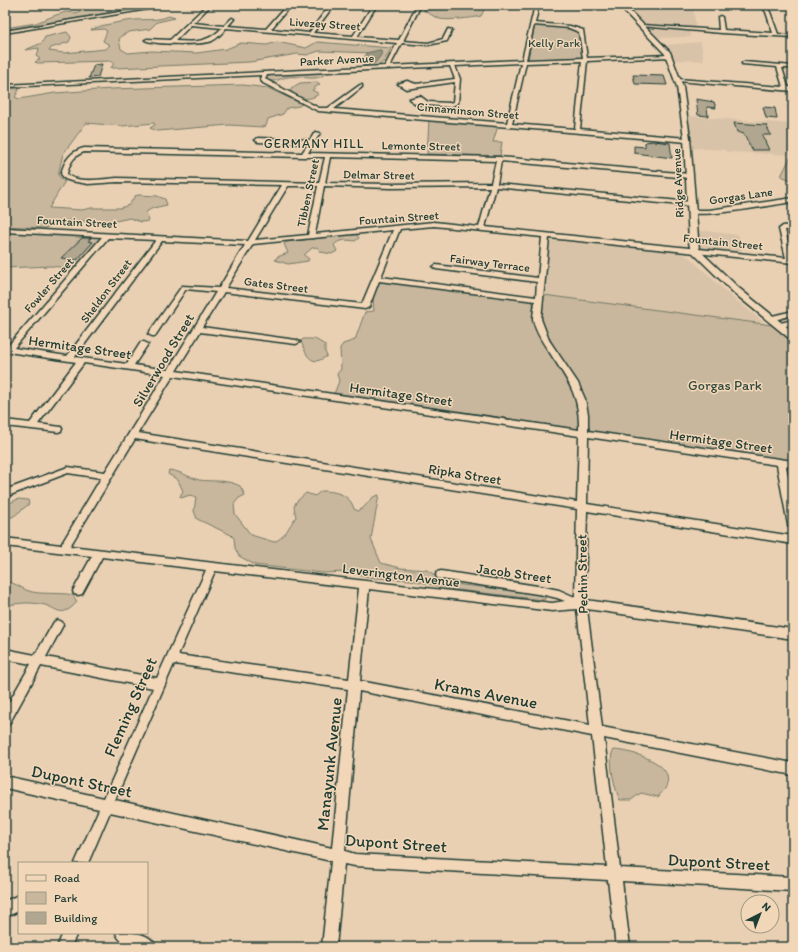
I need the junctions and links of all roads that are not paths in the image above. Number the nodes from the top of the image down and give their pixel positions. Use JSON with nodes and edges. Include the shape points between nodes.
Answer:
{"nodes":[{"id":1,"x":170,"y":5,"type":"edge"},
{"id":2,"x":209,"y":5,"type":"edge"},
{"id":3,"x":289,"y":5,"type":"edge"},
{"id":4,"x":332,"y":5,"type":"edge"},
{"id":5,"x":375,"y":5,"type":"edge"},
{"id":6,"x":419,"y":5,"type":"edge"},
{"id":7,"x":537,"y":5,"type":"edge"},
{"id":8,"x":621,"y":5,"type":"edge"},
{"id":9,"x":760,"y":5,"type":"edge"},
{"id":10,"x":763,"y":5,"type":"edge"},
{"id":11,"x":720,"y":17,"type":"dead end"},
{"id":12,"x":232,"y":19,"type":"dead end"},
{"id":13,"x":190,"y":24,"type":"junction"},
{"id":14,"x":532,"y":24,"type":"junction"},
{"id":15,"x":642,"y":26,"type":"junction"},
{"id":16,"x":224,"y":27,"type":"junction"},
{"id":17,"x":454,"y":28,"type":"dead end"},
{"id":18,"x":268,"y":30,"type":"junction"},
{"id":19,"x":5,"y":32,"type":"edge"},
{"id":20,"x":722,"y":32,"type":"junction"},
{"id":21,"x":311,"y":33,"type":"junction"},
{"id":22,"x":776,"y":35,"type":"junction"},
{"id":23,"x":355,"y":36,"type":"junction"},
{"id":24,"x":793,"y":36,"type":"edge"},
{"id":25,"x":147,"y":40,"type":"dead end"},
{"id":26,"x":401,"y":40,"type":"junction"},
{"id":27,"x":172,"y":41,"type":"junction"},
{"id":28,"x":669,"y":56,"type":"junction"},
{"id":29,"x":585,"y":59,"type":"junction"},
{"id":30,"x":523,"y":62,"type":"junction"},
{"id":31,"x":744,"y":63,"type":"dead end"},
{"id":32,"x":452,"y":65,"type":"junction"},
{"id":33,"x":779,"y":66,"type":"junction"},
{"id":34,"x":793,"y":67,"type":"edge"},
{"id":35,"x":387,"y":70,"type":"junction"},
{"id":36,"x":266,"y":73,"type":"junction"},
{"id":37,"x":458,"y":80,"type":"junction"},
{"id":38,"x":678,"y":80,"type":"junction"},
{"id":39,"x":414,"y":85,"type":"dead end"},
{"id":40,"x":5,"y":86,"type":"edge"},
{"id":41,"x":360,"y":86,"type":"dead end"},
{"id":42,"x":786,"y":89,"type":"junction"},
{"id":43,"x":793,"y":89,"type":"edge"},
{"id":44,"x":427,"y":103,"type":"dead end"},
{"id":45,"x":329,"y":110,"type":"junction"},
{"id":46,"x":508,"y":125,"type":"junction"},
{"id":47,"x":577,"y":131,"type":"junction"},
{"id":48,"x":317,"y":133,"type":"dead end"},
{"id":49,"x":258,"y":140,"type":"dead end"},
{"id":50,"x":687,"y":140,"type":"junction"},
{"id":51,"x":312,"y":142,"type":"junction"},
{"id":52,"x":304,"y":155,"type":"junction"},
{"id":53,"x":328,"y":155,"type":"junction"},
{"id":54,"x":500,"y":159,"type":"junction"},
{"id":55,"x":690,"y":176,"type":"junction"},
{"id":56,"x":67,"y":179,"type":"joint"},
{"id":57,"x":286,"y":184,"type":"junction"},
{"id":58,"x":322,"y":185,"type":"junction"},
{"id":59,"x":493,"y":185,"type":"junction"},
{"id":60,"x":793,"y":200,"type":"edge"},
{"id":61,"x":691,"y":208,"type":"junction"},
{"id":62,"x":793,"y":227,"type":"edge"},
{"id":63,"x":397,"y":228,"type":"junction"},
{"id":64,"x":481,"y":229,"type":"junction"},
{"id":65,"x":5,"y":230,"type":"edge"},
{"id":66,"x":107,"y":235,"type":"junction"},
{"id":67,"x":546,"y":235,"type":"junction"},
{"id":68,"x":310,"y":236,"type":"junction"},
{"id":69,"x":161,"y":238,"type":"junction"},
{"id":70,"x":251,"y":242,"type":"junction"},
{"id":71,"x":695,"y":251,"type":"junction"},
{"id":72,"x":792,"y":260,"type":"edge"},
{"id":73,"x":436,"y":267,"type":"dead end"},
{"id":74,"x":376,"y":278,"type":"junction"},
{"id":75,"x":540,"y":280,"type":"junction"},
{"id":76,"x":221,"y":290,"type":"junction"},
{"id":77,"x":538,"y":299,"type":"junction"},
{"id":78,"x":793,"y":313,"type":"edge"},
{"id":79,"x":771,"y":320,"type":"junction"},
{"id":80,"x":793,"y":322,"type":"edge"},
{"id":81,"x":779,"y":326,"type":"junction"},
{"id":82,"x":197,"y":328,"type":"junction"},
{"id":83,"x":152,"y":334,"type":"dead end"},
{"id":84,"x":793,"y":337,"type":"edge"},
{"id":85,"x":296,"y":342,"type":"dead end"},
{"id":86,"x":144,"y":344,"type":"dead end"},
{"id":87,"x":6,"y":350,"type":"edge"},
{"id":88,"x":69,"y":359,"type":"junction"},
{"id":89,"x":82,"y":360,"type":"junction"},
{"id":90,"x":128,"y":367,"type":"junction"},
{"id":91,"x":170,"y":373,"type":"junction"},
{"id":92,"x":5,"y":423,"type":"edge"},
{"id":93,"x":32,"y":426,"type":"junction"},
{"id":94,"x":58,"y":429,"type":"dead end"},
{"id":95,"x":584,"y":434,"type":"junction"},
{"id":96,"x":132,"y":436,"type":"junction"},
{"id":97,"x":781,"y":463,"type":"junction"},
{"id":98,"x":793,"y":464,"type":"edge"},
{"id":99,"x":107,"y":476,"type":"junction"},
{"id":100,"x":5,"y":494,"type":"edge"},
{"id":101,"x":582,"y":507,"type":"junction"},
{"id":102,"x":793,"y":525,"type":"edge"},
{"id":103,"x":793,"y":540,"type":"edge"},
{"id":104,"x":5,"y":542,"type":"edge"},
{"id":105,"x":62,"y":549,"type":"junction"},
{"id":106,"x":99,"y":553,"type":"junction"},
{"id":107,"x":212,"y":567,"type":"junction"},
{"id":108,"x":441,"y":575,"type":"dead end"},
{"id":109,"x":364,"y":584,"type":"junction"},
{"id":110,"x":78,"y":591,"type":"dead end"},
{"id":111,"x":581,"y":604,"type":"junction"},
{"id":112,"x":58,"y":625,"type":"dead end"},
{"id":113,"x":793,"y":634,"type":"edge"},
{"id":114,"x":5,"y":654,"type":"edge"},
{"id":115,"x":171,"y":660,"type":"junction"},
{"id":116,"x":38,"y":661,"type":"junction"},
{"id":117,"x":160,"y":684,"type":"junction"},
{"id":118,"x":354,"y":685,"type":"junction"},
{"id":119,"x":5,"y":720,"type":"edge"},
{"id":120,"x":596,"y":732,"type":"junction"},
{"id":121,"x":793,"y":769,"type":"edge"},
{"id":122,"x":5,"y":782,"type":"edge"},
{"id":123,"x":106,"y":804,"type":"junction"},
{"id":124,"x":338,"y":857,"type":"junction"},
{"id":125,"x":81,"y":862,"type":"edge"},
{"id":126,"x":614,"y":874,"type":"junction"},
{"id":127,"x":793,"y":884,"type":"edge"},
{"id":128,"x":18,"y":903,"type":"edge"},
{"id":129,"x":5,"y":909,"type":"edge"},
{"id":130,"x":70,"y":934,"type":"edge"},
{"id":131,"x":126,"y":934,"type":"edge"},
{"id":132,"x":64,"y":947,"type":"edge"},
{"id":133,"x":148,"y":947,"type":"edge"},
{"id":134,"x":329,"y":947,"type":"edge"},
{"id":135,"x":623,"y":947,"type":"edge"}],
"edges":[{"from":1,"to":19,"type":"street"},
{"from":2,"to":13,"type":"street"},
{"from":3,"to":18,"type":"street"},
{"from":4,"to":21,"type":"street"},
{"from":5,"to":23,"type":"street"},
{"from":6,"to":26,"type":"street"},
{"from":7,"to":14,"type":"street"},
{"from":8,"to":15,"type":"main road","name":"Ridge Avenue"},
{"from":9,"to":10,"type":"street"},
{"from":10,"to":22,"type":"street"},
{"from":11,"to":20,"type":"street"},
{"from":12,"to":16,"type":"street"},
{"from":13,"to":16,"type":"street","name":"Livezey Street"},
{"from":13,"to":27,"type":"street"},
{"from":14,"to":29,"type":"street","via":[[577,28],[581,32]]},
{"from":14,"to":30,"type":"street"},
{"from":15,"to":20,"type":"street"},
{"from":15,"to":28,"type":"main road","name":"Ridge Avenue"},
{"from":16,"to":18,"type":"street","name":"Livezey Street"},
{"from":16,"to":27,"type":"street","via":[[214,38],[205,41]]},
{"from":17,"to":26,"type":"street","name":"Livezey Street","via":[[447,39],[439,43]]},
{"from":18,"to":21,"type":"street","name":"Livezey Street"},
{"from":20,"to":22,"type":"street"},
{"from":21,"to":23,"type":"street","name":"Livezey Street"},
{"from":22,"to":24,"type":"street"},
{"from":23,"to":26,"type":"street","name":"Livezey Street"},
{"from":25,"to":27,"type":"street"},
{"from":26,"to":35,"type":"street"},
{"from":28,"to":29,"type":"street"},
{"from":28,"to":38,"type":"main road","name":"Ridge Avenue"},
{"from":29,"to":30,"type":"street"},
{"from":29,"to":47,"type":"street"},
{"from":30,"to":32,"type":"street"},
{"from":30,"to":46,"type":"street"},
{"from":31,"to":33,"type":"street"},
{"from":32,"to":35,"type":"street","name":"Parker Avenue"},
{"from":32,"to":37,"type":"street"},
{"from":33,"to":34,"type":"street"},
{"from":33,"to":42,"type":"street"},
{"from":35,"to":36,"type":"street","name":"Parker Avenue"},
{"from":36,"to":40,"type":"street","name":"Parker Avenue"},
{"from":36,"to":45,"type":"street","name":"Cinnaminson Street","via":[[262,78],[265,82],[315,108]]},
{"from":37,"to":39,"type":"street"},
{"from":37,"to":44,"type":"street","via":[[454,104]]},
{"from":38,"to":42,"type":"street"},
{"from":38,"to":50,"type":"main road","name":"Ridge Avenue","via":[[683,97]]},
{"from":41,"to":45,"type":"street"},
{"from":42,"to":43,"type":"street"},
{"from":45,"to":46,"type":"street","name":"Cinnaminson Street"},
{"from":46,"to":47,"type":"street","name":"Cinnaminson Street"},
{"from":47,"to":50,"type":"street","name":"Cinnaminson Street"},
{"from":48,"to":51,"type":"street"},
{"from":49,"to":51,"type":"street"},
{"from":50,"to":55,"type":"main road","name":"Ridge Avenue"},
{"from":51,"to":52,"type":"street"},
{"from":52,"to":53,"type":"street","name":"Lemonte Street"},
{"from":52,"to":56,"type":"street","name":"Lemonte Street","via":[[79,150],[65,172],[64,176]]},
{"from":53,"to":54,"type":"street","name":"Lemonte Street"},
{"from":53,"to":58,"type":"street","name":"Tibben Street"},
{"from":54,"to":55,"type":"street","name":"Lemonte Street"},
{"from":54,"to":59,"type":"street"},
{"from":55,"to":61,"type":"main road","name":"Ridge Avenue"},
{"from":56,"to":57,"type":"street","name":"Delmar Street"},
{"from":57,"to":58,"type":"street","name":"Delmar Street"},
{"from":57,"to":70,"type":"street","name":"Silverwood Street"},
{"from":58,"to":59,"type":"street","name":"Delmar Street"},
{"from":58,"to":68,"type":"street","name":"Tibben Street"},
{"from":59,"to":61,"type":"street","name":"Delmar Street"},
{"from":59,"to":64,"type":"street"},
{"from":60,"to":61,"type":"street","name":"Gorgas Lane","via":[[709,212]]},
{"from":61,"to":71,"type":"main road","name":"Ridge Avenue"},
{"from":62,"to":72,"type":"street","via":[[784,228],[782,231]]},
{"from":63,"to":64,"type":"street","name":"Fountain Street","via":[[434,224]]},
{"from":63,"to":68,"type":"street","name":"Fountain Street"},
{"from":63,"to":74,"type":"street"},
{"from":64,"to":67,"type":"street","name":"Fountain Street"},
{"from":65,"to":66,"type":"street","name":"Fountain Street"},
{"from":66,"to":69,"type":"street","name":"Fountain Street"},
{"from":66,"to":87,"type":"street","name":"Fowler Street"},
{"from":67,"to":71,"type":"street","name":"Fountain Street"},
{"from":67,"to":75,"type":"street","name":"Pechin Street"},
{"from":68,"to":70,"type":"street","name":"Fountain Street"},
{"from":69,"to":70,"type":"street","name":"Fountain Street"},
{"from":69,"to":88,"type":"street","name":"Sheldon Street"},
{"from":70,"to":76,"type":"street","name":"Silverwood Street"},
{"from":71,"to":72,"type":"street","name":"Fountain Street"},
{"from":71,"to":79,"type":"main road"},
{"from":73,"to":75,"type":"street","name":"Fairway Terrace"},
{"from":74,"to":76,"type":"street","name":"Gates Street","via":[[365,307]]},
{"from":74,"to":77,"type":"street"},
{"from":75,"to":77,"type":"street","name":"Pechin Street"},
{"from":76,"to":82,"type":"street","name":"Silverwood Street"},
{"from":76,"to":83,"type":"street","name":"Gates Street","via":[[184,287]]},
{"from":77,"to":95,"type":"street","name":"Pechin Street","via":[[537,319],[542,335],[574,383],[581,399]]},
{"from":78,"to":79,"type":"street"},
{"from":79,"to":81,"type":"main road"},
{"from":80,"to":81,"type":"street"},
{"from":81,"to":84,"type":"main road"},
{"from":82,"to":85,"type":"street"},
{"from":82,"to":91,"type":"street","name":"Silverwood Street"},
{"from":86,"to":90,"type":"street"},
{"from":87,"to":88,"type":"street","name":"Hermitage Street"},
{"from":88,"to":89,"type":"street","name":"Hermitage Street"},
{"from":89,"to":90,"type":"street","name":"Hermitage Street"},
{"from":89,"to":93,"type":"street"},
{"from":90,"to":91,"type":"street","name":"Hermitage Street"},
{"from":91,"to":95,"type":"street","name":"Hermitage Street"},
{"from":91,"to":96,"type":"street","name":"Silverwood Street"},
{"from":92,"to":93,"type":"street"},
{"from":93,"to":94,"type":"street"},
{"from":95,"to":97,"type":"street","name":"Hermitage Street"},
{"from":95,"to":101,"type":"street","name":"Pechin Street"},
{"from":96,"to":99,"type":"street","name":"Silverwood Street"},
{"from":96,"to":101,"type":"street","name":"Ripka Street"},
{"from":97,"to":98,"type":"street","name":"Hermitage Street"},
{"from":97,"to":102,"type":"street"},
{"from":99,"to":100,"type":"street","via":[[68,470]]},
{"from":99,"to":105,"type":"street","name":"Silverwood Street"},
{"from":101,"to":103,"type":"street","name":"Ripka Street"},
{"from":101,"to":111,"type":"street","name":"Pechin Street"},
{"from":104,"to":105,"type":"street","name":"Leverington Avenue"},
{"from":105,"to":106,"type":"street","name":"Leverington Avenue"},
{"from":106,"to":107,"type":"street","name":"Leverington Avenue"},
{"from":106,"to":110,"type":"street"},
{"from":107,"to":109,"type":"street","name":"Leverington Avenue"},
{"from":107,"to":115,"type":"street","name":"Fleming Street"},
{"from":108,"to":111,"type":"street","name":"Jacob Street","via":[[544,590]]},
{"from":109,"to":111,"type":"street","name":"Leverington Avenue","via":[[552,607]]},
{"from":109,"to":118,"type":"street","name":"Manayunk Avenue"},
{"from":111,"to":113,"type":"street","name":"Leverington Avenue"},
{"from":111,"to":120,"type":"street","name":"Pechin Street"},
{"from":112,"to":116,"type":"street"},
{"from":114,"to":116,"type":"street"},
{"from":115,"to":117,"type":"street","name":"Fleming Street"},
{"from":115,"to":118,"type":"street","name":"Krams Avenue"},
{"from":116,"to":117,"type":"street"},
{"from":116,"to":119,"type":"street"},
{"from":117,"to":123,"type":"street","name":"Fleming Street"},
{"from":118,"to":120,"type":"street","name":"Krams Avenue"},
{"from":118,"to":124,"type":"street","name":"Manayunk Avenue"},
{"from":120,"to":121,"type":"street","name":"Krams Avenue"},
{"from":120,"to":126,"type":"street","name":"Pechin Street"},
{"from":122,"to":123,"type":"street","name":"Dupont Street"},
{"from":123,"to":124,"type":"street","name":"Dupont Street"},
{"from":123,"to":125,"type":"street","name":"Fleming Street"},
{"from":124,"to":126,"type":"street","name":"Dupont Street"},
{"from":124,"to":134,"type":"street","name":"Manayunk Avenue"},
{"from":126,"to":127,"type":"street","name":"Dupont Street"},
{"from":126,"to":135,"type":"street","name":"Pechin Street"},
{"from":128,"to":129,"type":"main road"},
{"from":130,"to":132,"type":"street"},
{"from":131,"to":133,"type":"main road"}]}
